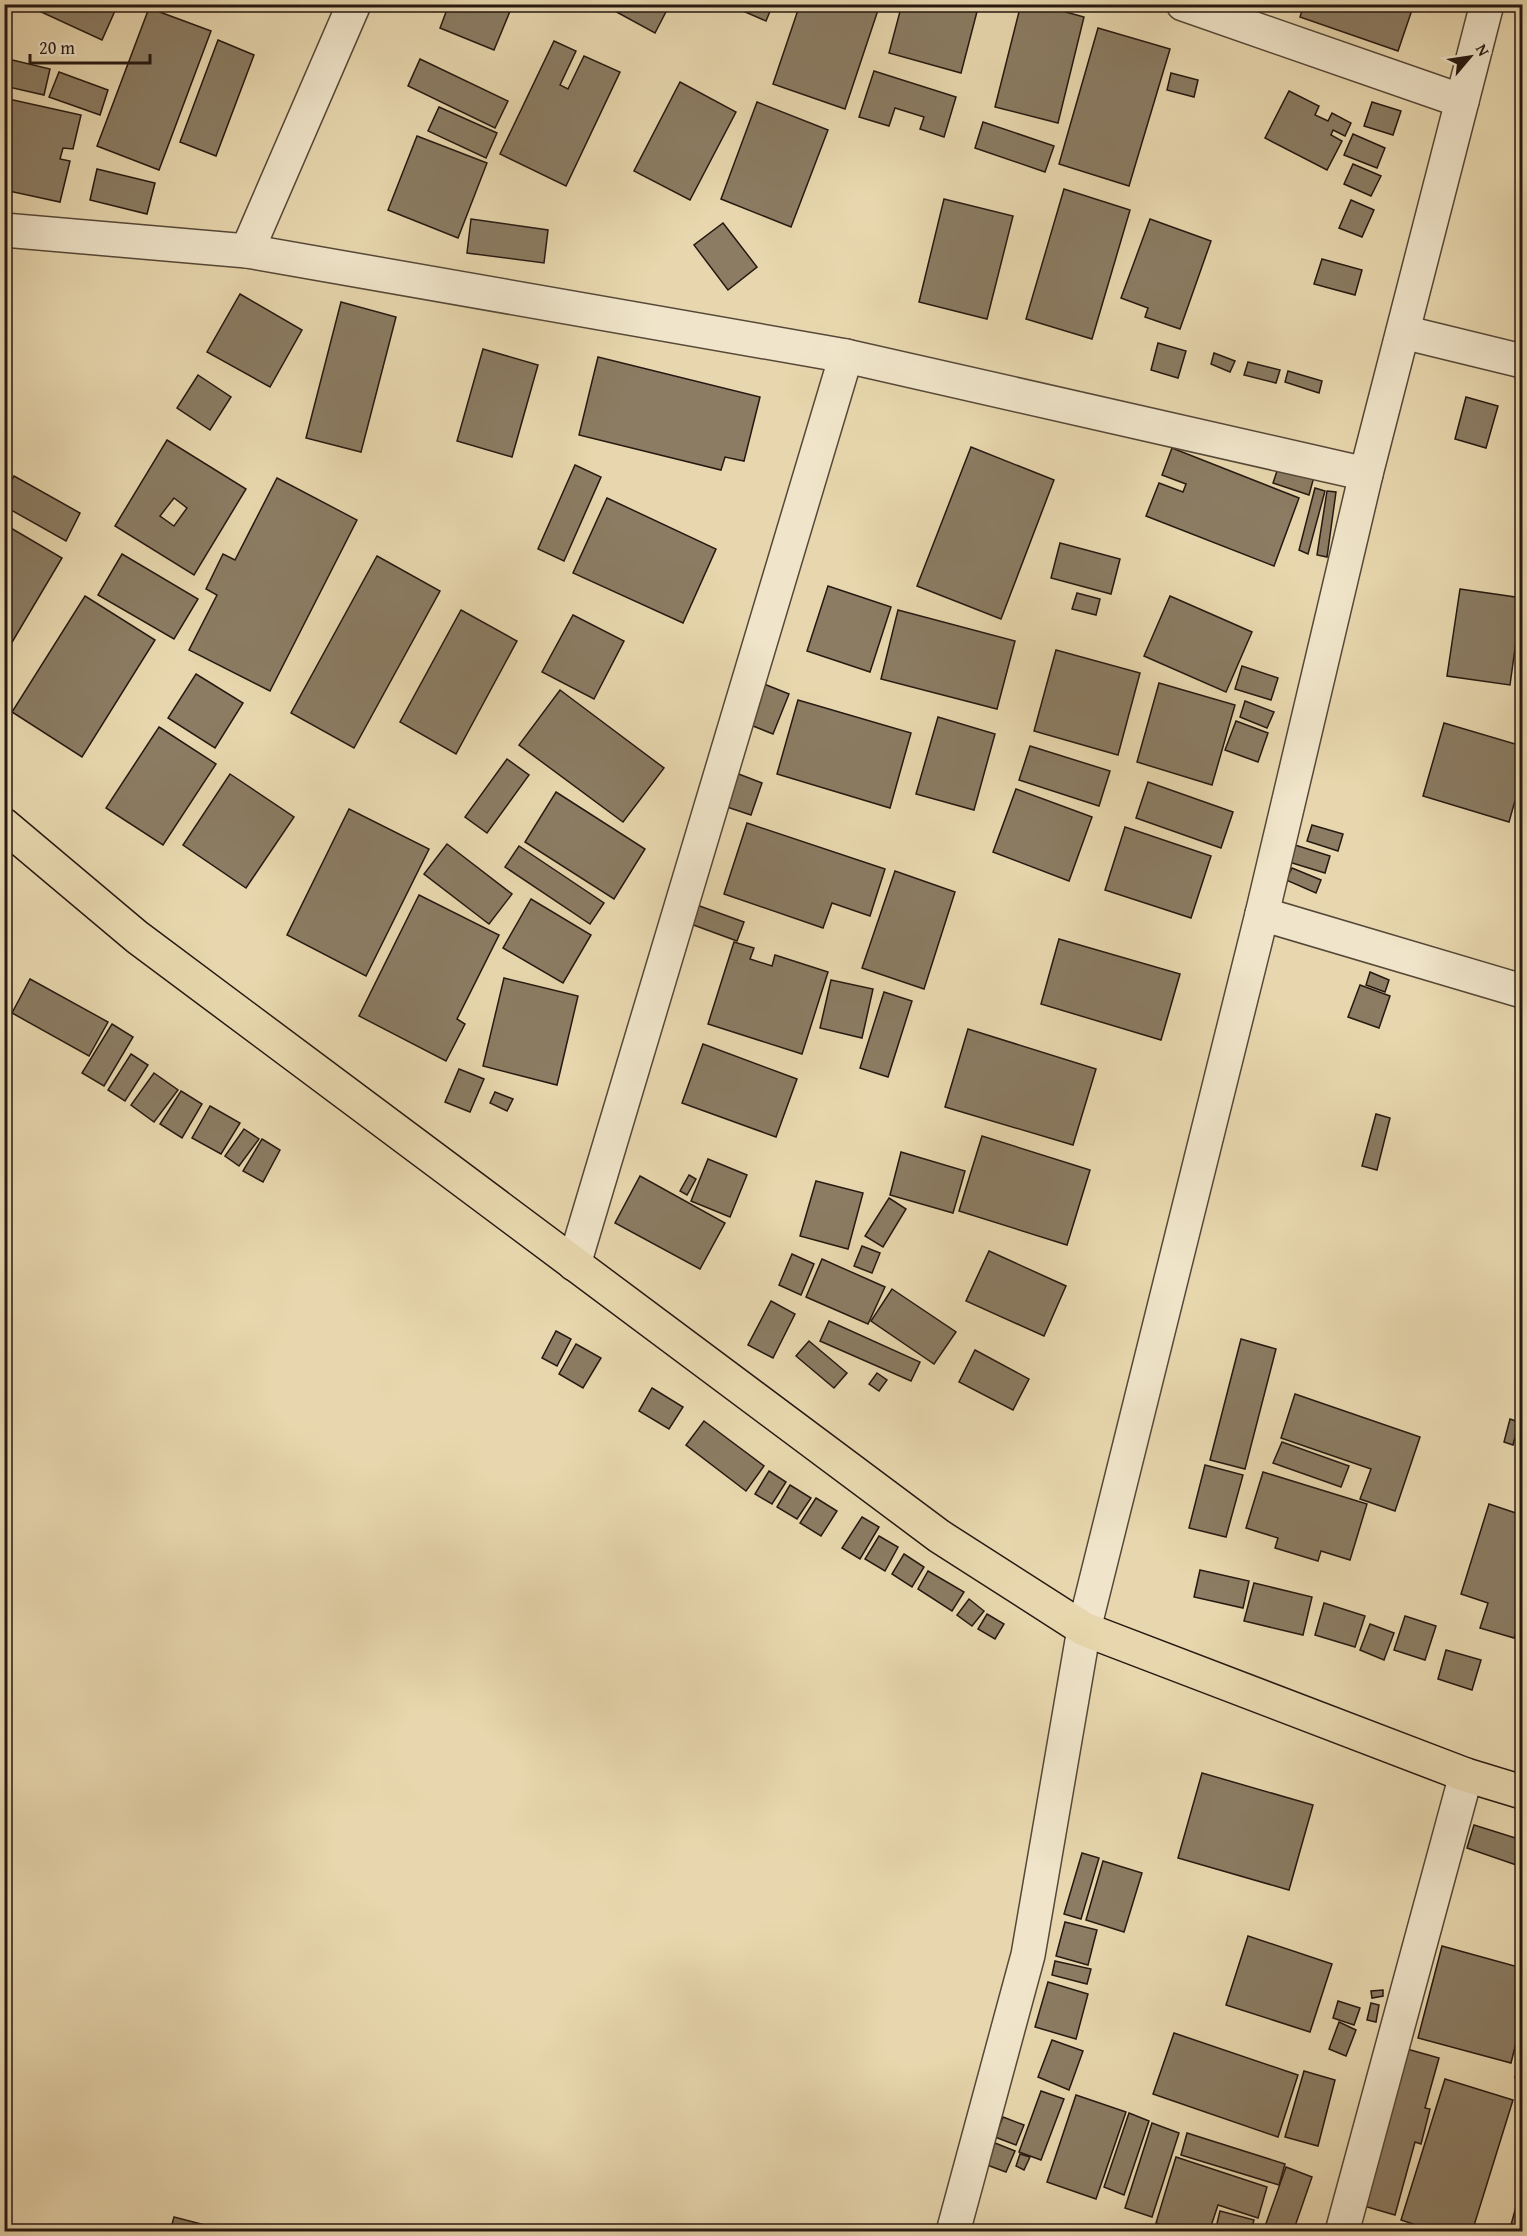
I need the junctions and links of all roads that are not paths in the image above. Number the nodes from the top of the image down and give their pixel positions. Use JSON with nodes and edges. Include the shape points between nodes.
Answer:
{"nodes":[{"id":1,"x":354,"y":4,"type":"edge"},
{"id":2,"x":1183,"y":4,"type":"edge"},
{"id":3,"x":1487,"y":4,"type":"edge"},
{"id":4,"x":1462,"y":101,"type":"junction"},
{"id":5,"x":4,"y":230,"type":"edge"},
{"id":6,"x":247,"y":250,"type":"junction"},
{"id":7,"x":1403,"y":332,"type":"junction"},
{"id":8,"x":846,"y":356,"type":"junction"},
{"id":9,"x":1522,"y":361,"type":"edge"},
{"id":10,"x":1366,"y":474,"type":"junction"},
{"id":11,"x":4,"y":825,"type":"edge"},
{"id":12,"x":1262,"y":914,"type":"junction"},
{"id":13,"x":1522,"y":992,"type":"edge"},
{"id":14,"x":574,"y":1264,"type":"junction"},
{"id":15,"x":1084,"y":1629,"type":"junction"},
{"id":16,"x":1466,"y":1775,"type":"junction"},
{"id":17,"x":1522,"y":1792,"type":"edge"},
{"id":18,"x":952,"y":2232,"type":"edge"},
{"id":19,"x":1342,"y":2232,"type":"edge"}],
"edges":[{"from":1,"to":6,"type":"street"},
{"from":2,"to":4,"type":"street"},
{"from":3,"to":4,"type":"street"},
{"from":4,"to":7,"type":"street"},
{"from":5,"to":6,"type":"street"},
{"from":6,"to":8,"type":"street"},
{"from":7,"to":9,"type":"street"},
{"from":7,"to":10,"type":"street"},
{"from":8,"to":10,"type":"street"},
{"from":8,"to":14,"type":"street"},
{"from":10,"to":12,"type":"street"},
{"from":11,"to":14,"type":"main road","via":[[137,938]]},
{"from":12,"to":13,"type":"street"},
{"from":12,"to":15,"type":"street"},
{"from":14,"to":15,"type":"main road","via":[[939,1536]]},
{"from":15,"to":16,"type":"main road"},
{"from":15,"to":18,"type":"street","via":[[1028,1955]]},
{"from":16,"to":17,"type":"main road"},
{"from":16,"to":19,"type":"street"}]}
